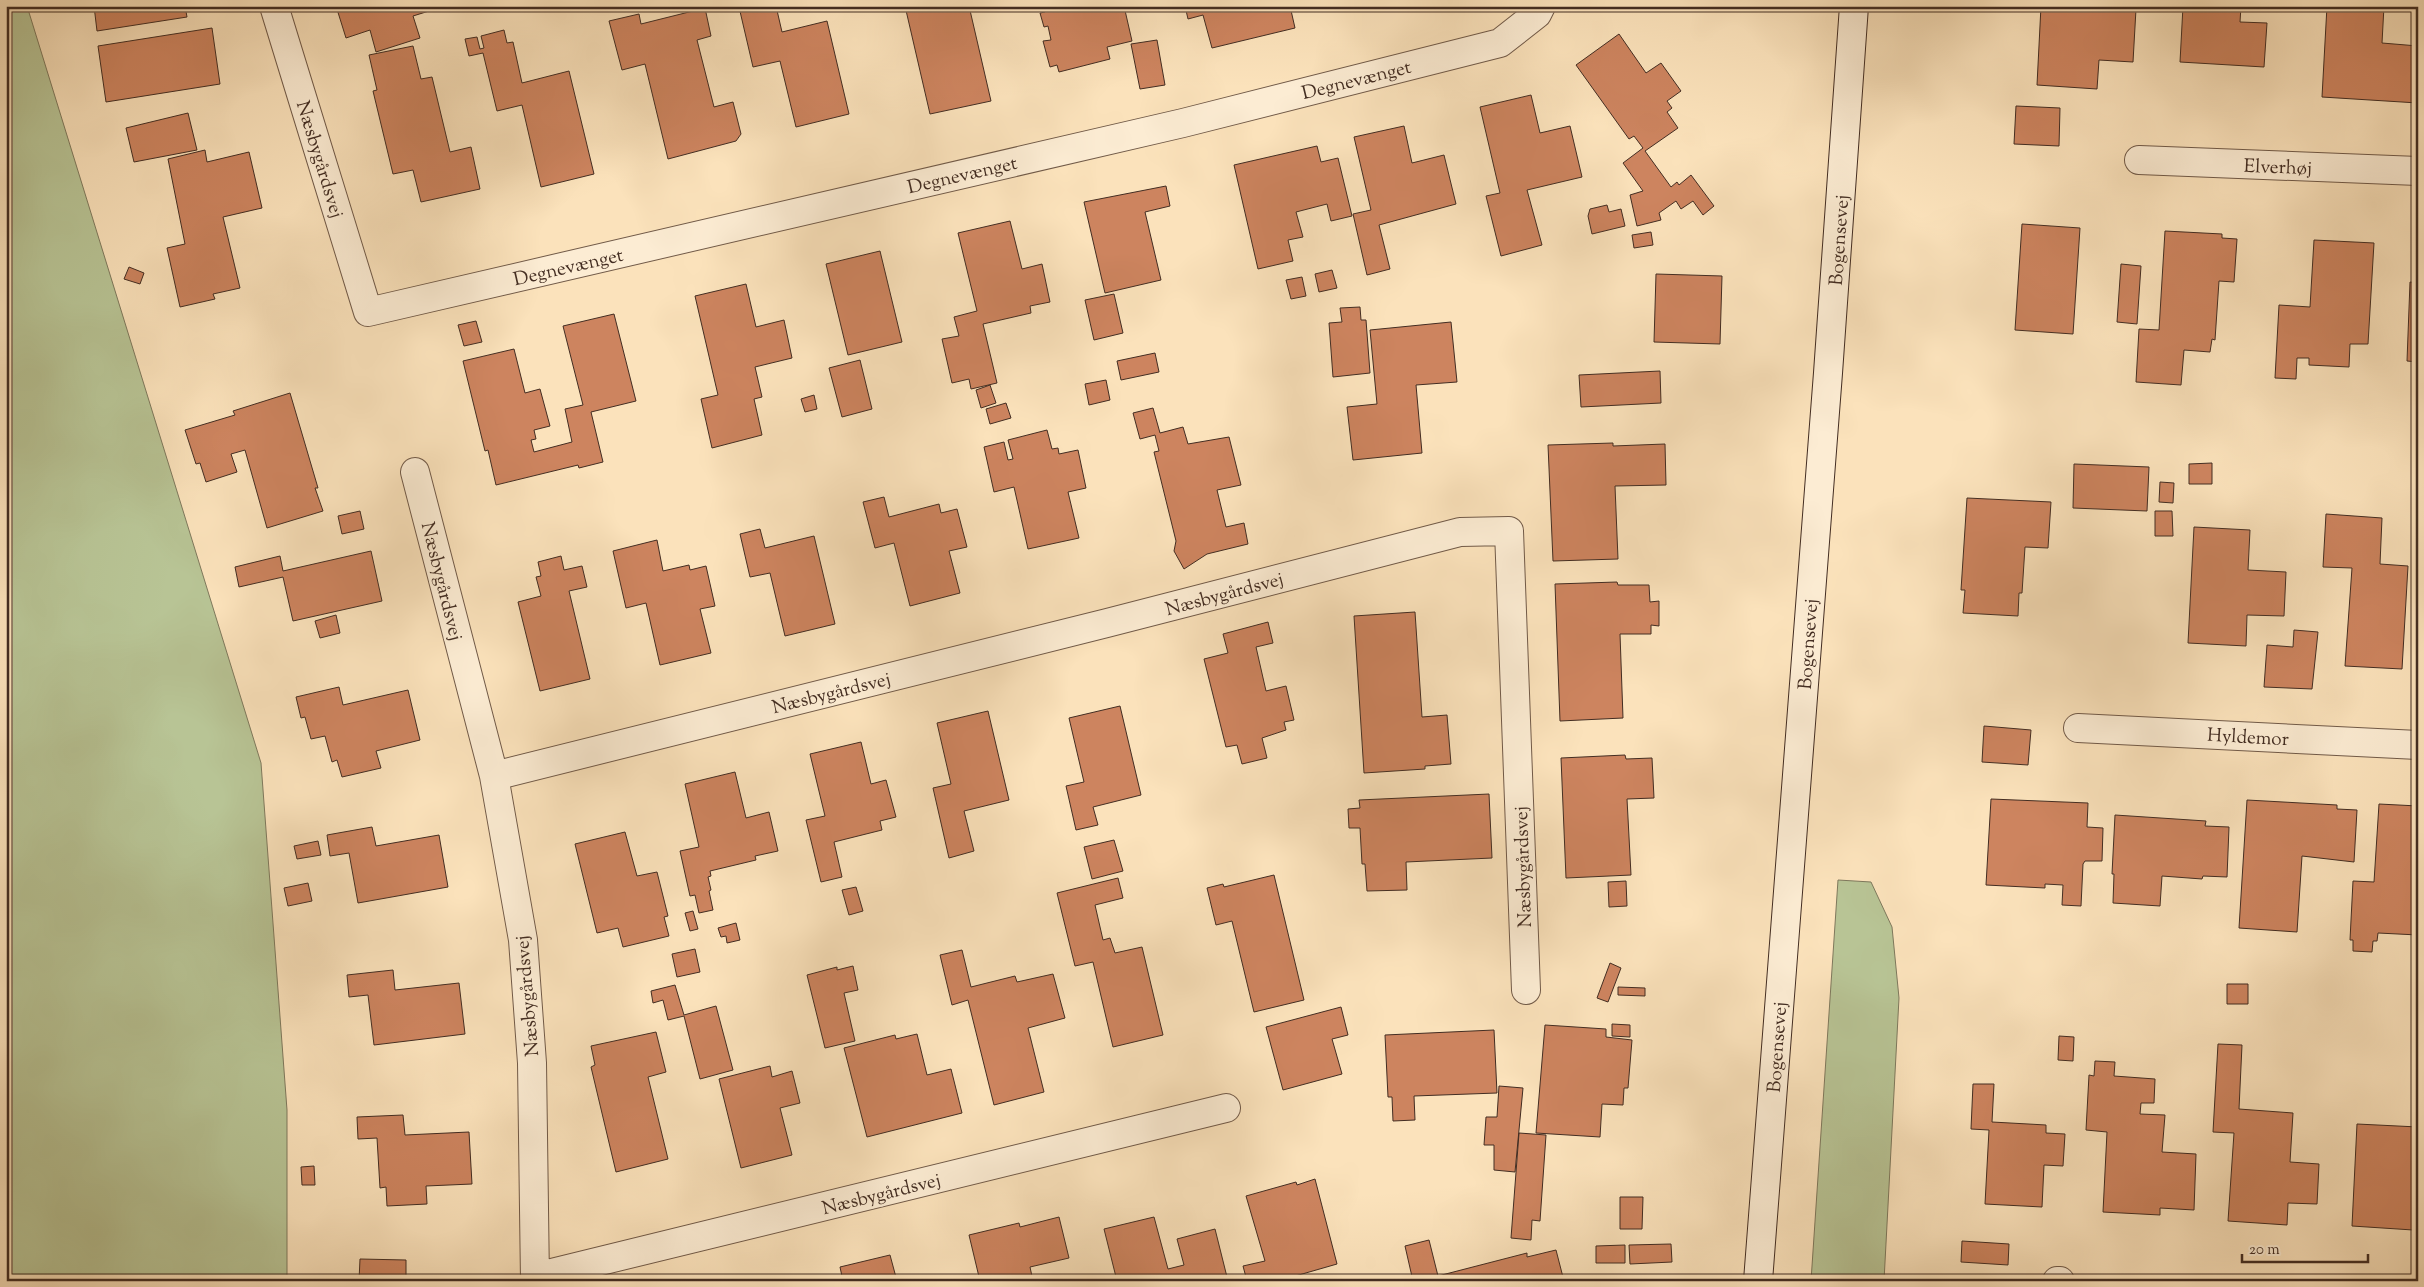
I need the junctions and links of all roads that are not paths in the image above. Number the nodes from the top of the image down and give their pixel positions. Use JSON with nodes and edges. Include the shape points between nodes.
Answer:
{"nodes":[{"id":1,"x":274,"y":6,"type":"edge"},
{"id":2,"x":1541,"y":6,"type":"edge"},
{"id":3,"x":1854,"y":6,"type":"edge"},
{"id":4,"x":2139,"y":160,"type":"dead end"},
{"id":5,"x":2418,"y":171,"type":"edge"},
{"id":6,"x":368,"y":312,"type":"joint"},
{"id":7,"x":415,"y":472,"type":"dead end"},
{"id":8,"x":2078,"y":728,"type":"dead end"},
{"id":9,"x":2418,"y":745,"type":"edge"},
{"id":10,"x":494,"y":776,"type":"junction"},
{"id":11,"x":1526,"y":990,"type":"dead end"},
{"id":12,"x":1226,"y":1108,"type":"dead end"},
{"id":13,"x":535,"y":1279,"type":"edge"},
{"id":14,"x":1758,"y":1281,"type":"edge"}],
"edges":[{"from":1,"to":6,"type":"street","name":"Næsbygårdsvej"},
{"from":2,"to":6,"type":"street","name":"Degnevænget","via":[[1538,14],[1500,43],[1183,122]]},
{"from":3,"to":14,"type":"street","name":"Bogensevej"},
{"from":4,"to":5,"type":"street","name":"Elverhøj"},
{"from":7,"to":10,"type":"street","name":"Næsbygårdsvej"},
{"from":8,"to":9,"type":"street","name":"Hyldemor"},
{"from":10,"to":11,"type":"street","name":"Næsbygårdsvej","via":[[1460,532],[1509,531]]},
{"from":10,"to":13,"type":"street","name":"Næsbygårdsvej","via":[[523,940],[532,1063]]},
{"from":12,"to":13,"type":"street","name":"Næsbygårdsvej"}]}
